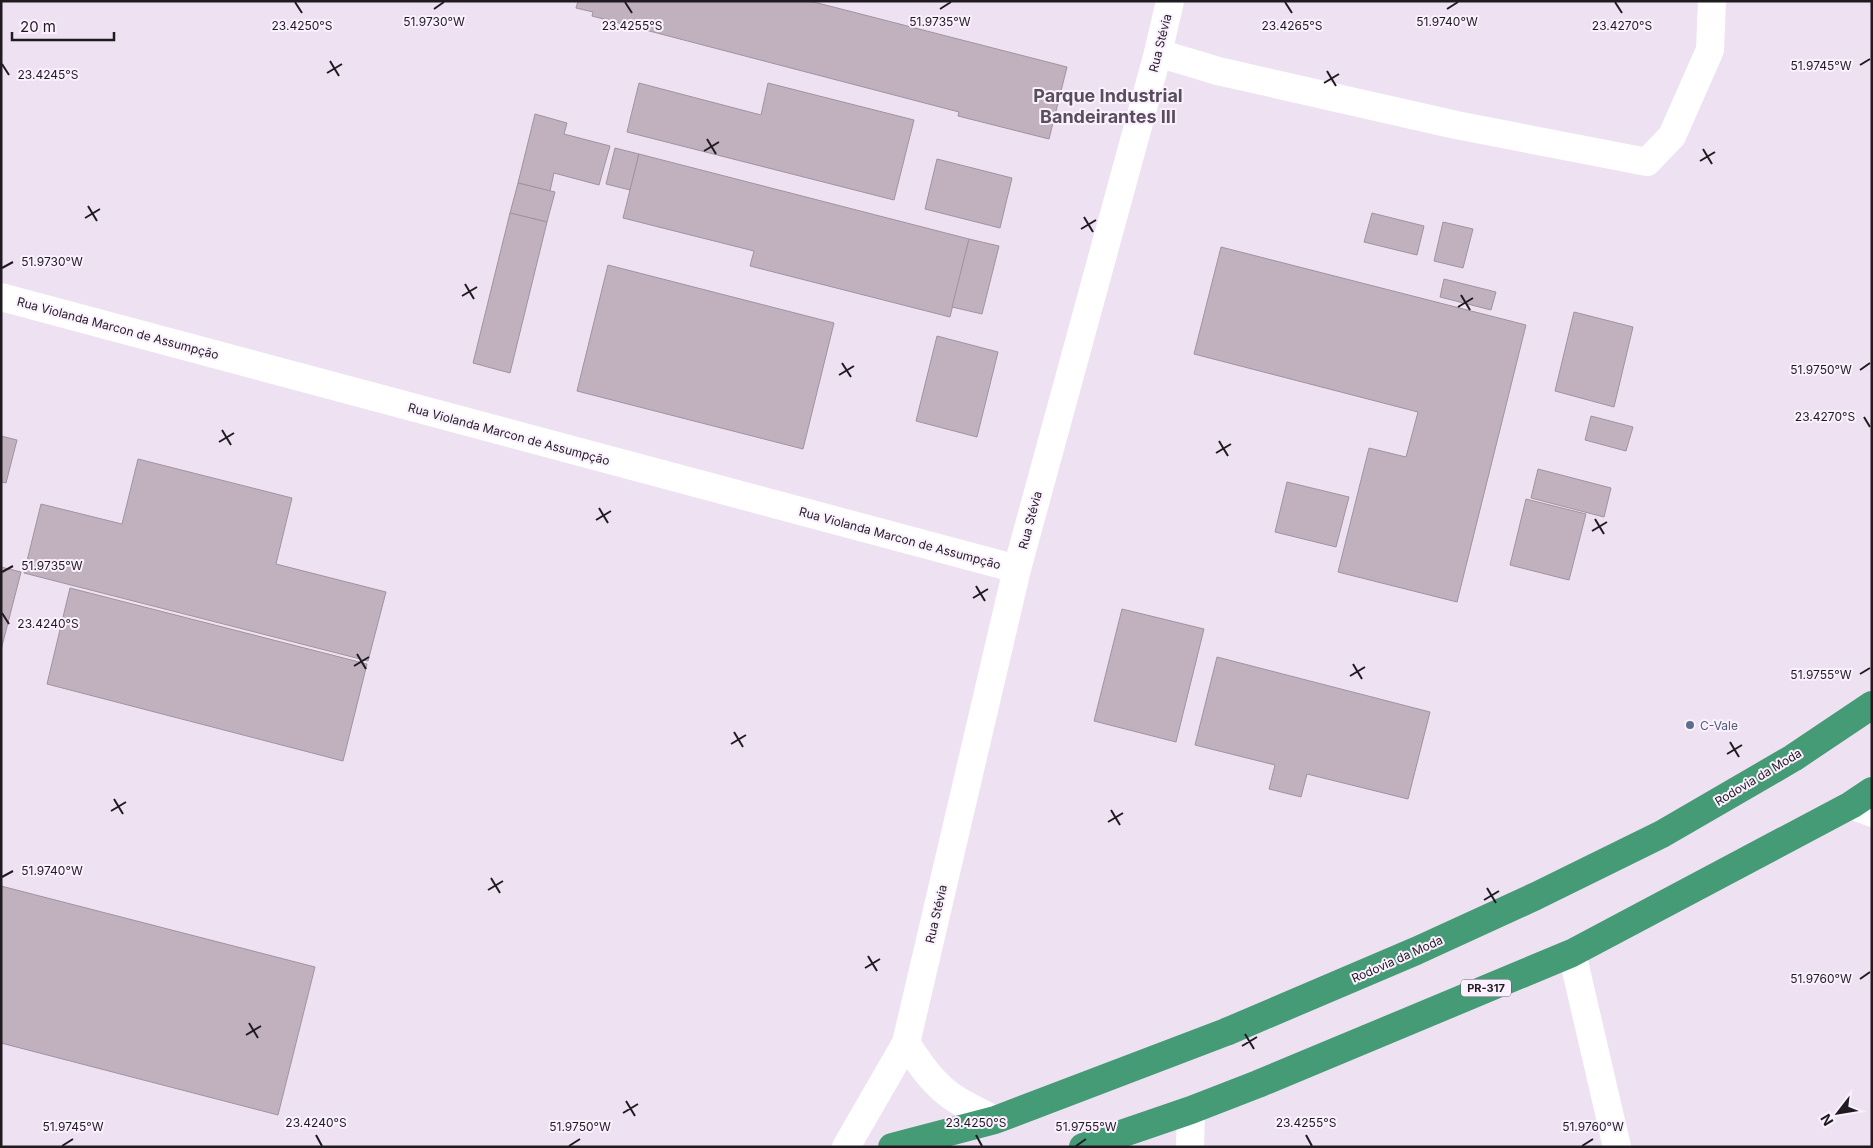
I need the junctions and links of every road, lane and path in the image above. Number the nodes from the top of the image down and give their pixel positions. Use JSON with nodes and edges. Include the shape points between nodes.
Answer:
{"nodes":[{"id":1,"x":1170,"y":1,"type":"edge"},
{"id":2,"x":1712,"y":1,"type":"edge"},
{"id":3,"x":1158,"y":53,"type":"junction"},
{"id":4,"x":1,"y":297,"type":"edge"},
{"id":5,"x":1017,"y":570,"type":"junction"},
{"id":6,"x":1872,"y":705,"type":"edge"},
{"id":7,"x":1865,"y":803,"type":"edge"},
{"id":8,"x":1572,"y":954,"type":"junction"},
{"id":9,"x":906,"y":1043,"type":"junction"},
{"id":10,"x":1190,"y":1110,"type":"junction"},
{"id":11,"x":995,"y":1120,"type":"junction"},
{"id":12,"x":846,"y":1147,"type":"edge"},
{"id":13,"x":892,"y":1147,"type":"edge"},
{"id":14,"x":1082,"y":1147,"type":"edge"},
{"id":15,"x":1190,"y":1147,"type":"edge"},
{"id":16,"x":1617,"y":1147,"type":"edge"}],
"edges":[{"from":1,"to":3,"type":"street","name":"Rua Stévia"},
{"from":2,"to":3,"type":"street","via":[[1710,50],[1672,136],[1647,162],[1437,120],[1218,71]]},
{"from":3,"to":5,"type":"street","name":"Rua Stévia"},
{"from":4,"to":5,"type":"street","name":"Rua Violanda Marcon de Assumpção"},
{"from":5,"to":9,"type":"street","name":"Rua Stévia"},
{"from":6,"to":11,"type":"highway","name":"Rodovia da Moda","via":[[1793,758],[1662,834],[1536,896],[1226,1032]]},
{"from":7,"to":8,"type":"highway","number":"PR-317"},
{"from":8,"to":10,"type":"highway","number":"PR-317"},
{"from":8,"to":16,"type":"street"},
{"from":9,"to":11,"type":"street","via":[[938,1085],[954,1098]]},
{"from":9,"to":12,"type":"street","name":"Rua Stévia"},
{"from":10,"to":14,"type":"highway","number":"PR-317"},
{"from":10,"to":15,"type":"street"},
{"from":11,"to":13,"type":"highway","name":"Rodovia da Moda"}]}
